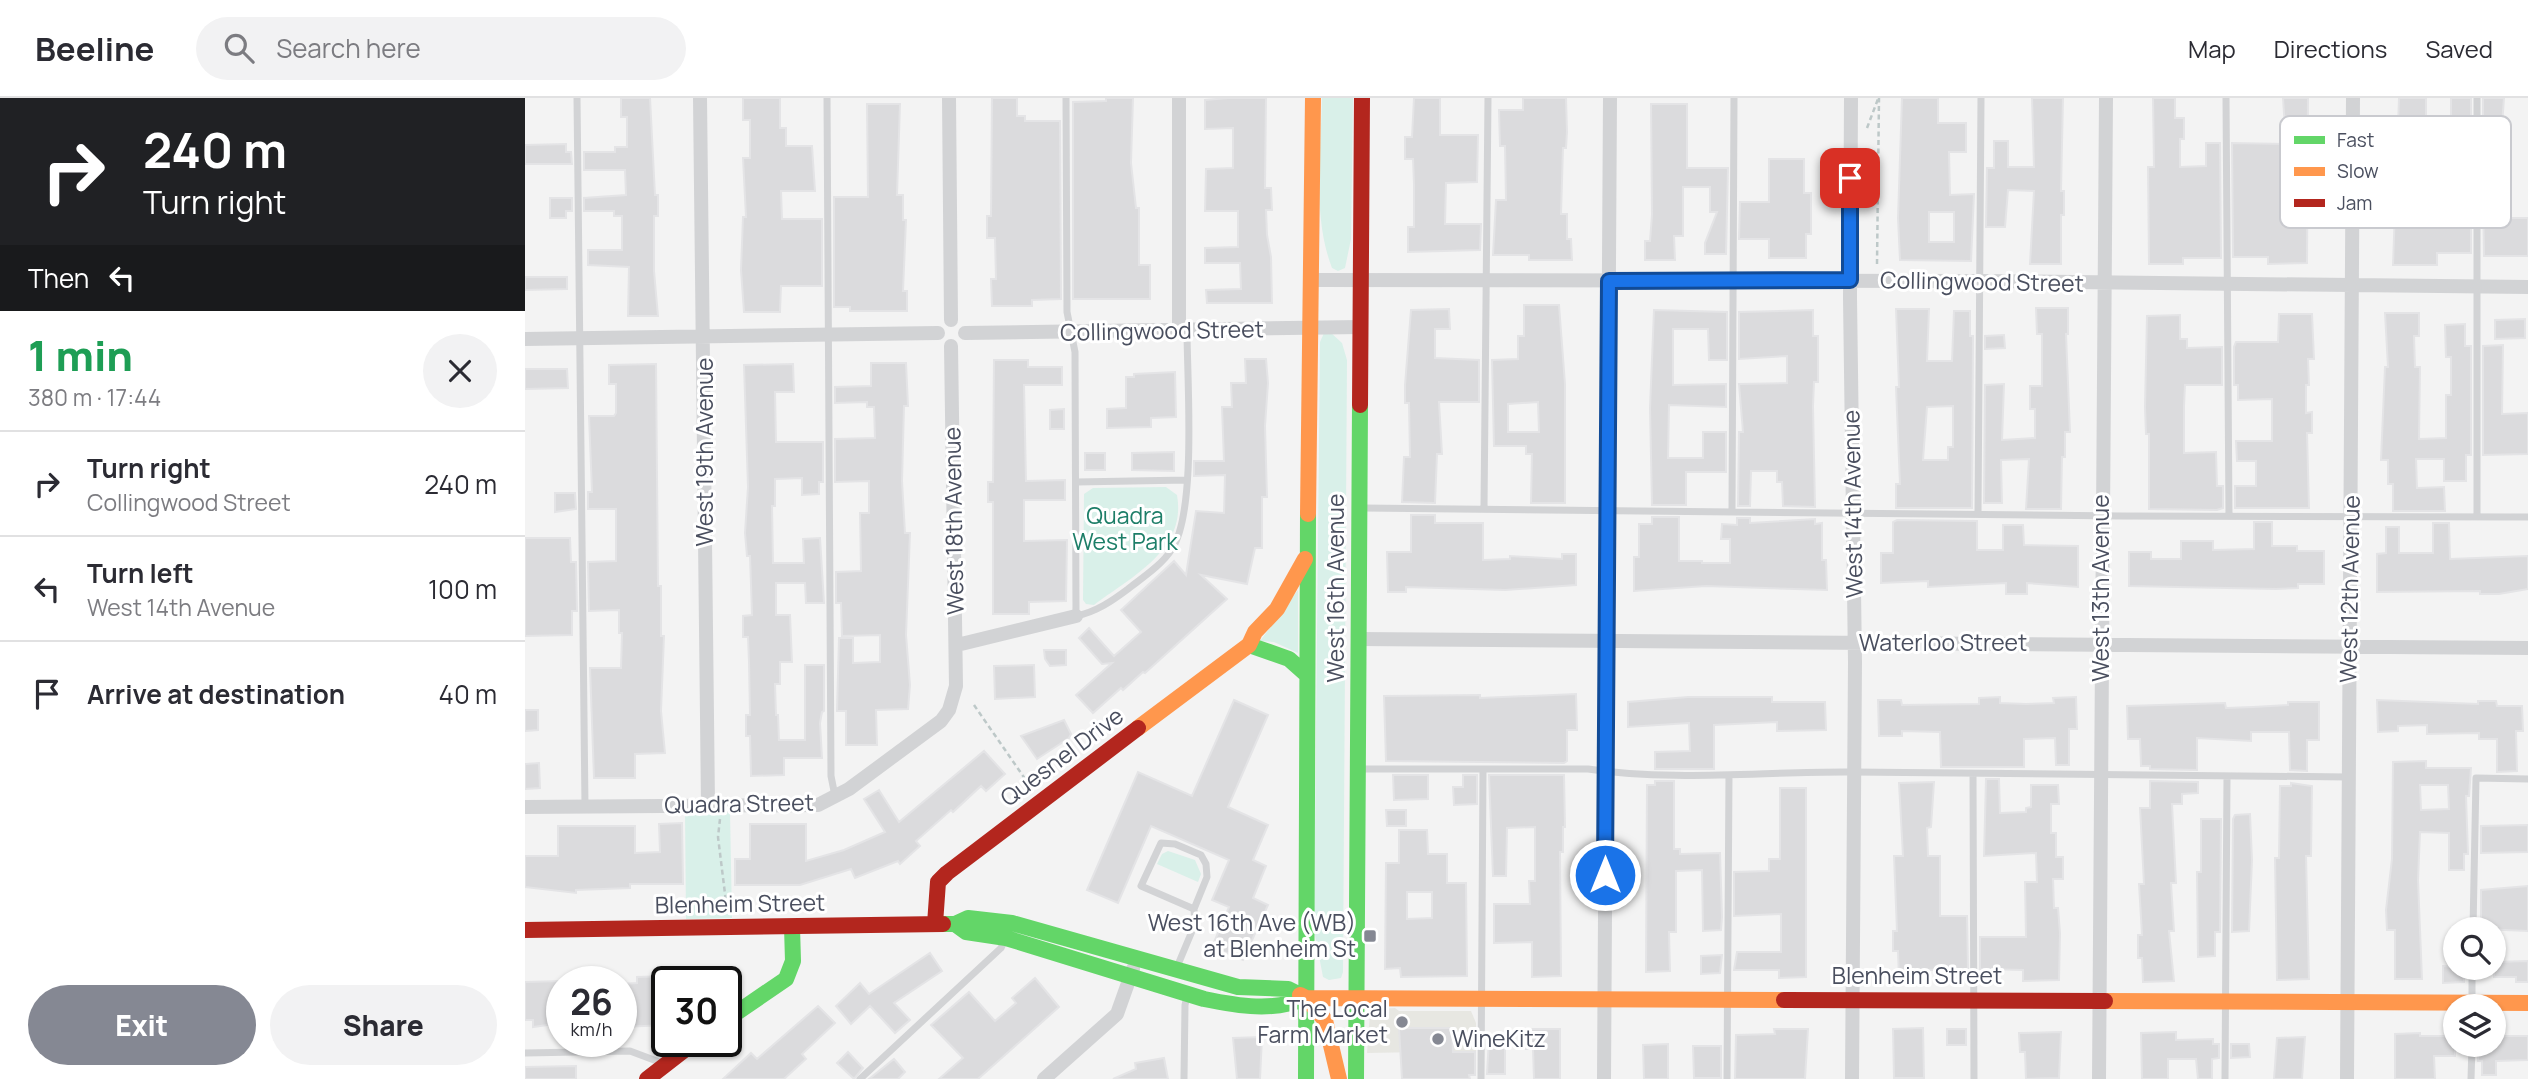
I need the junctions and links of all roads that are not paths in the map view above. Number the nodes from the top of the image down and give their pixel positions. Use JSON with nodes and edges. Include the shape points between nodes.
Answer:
{"nodes":[{"id":1,"x":577,"y":98,"type":"edge"},
{"id":2,"x":700,"y":98,"type":"edge"},
{"id":3,"x":827,"y":98,"type":"edge"},
{"id":4,"x":949,"y":98,"type":"edge"},
{"id":5,"x":1066,"y":98,"type":"edge"},
{"id":6,"x":1179,"y":98,"type":"edge"},
{"id":7,"x":1313,"y":98,"type":"edge"},
{"id":8,"x":1362,"y":98,"type":"edge"},
{"id":9,"x":1488,"y":98,"type":"edge"},
{"id":10,"x":1610,"y":98,"type":"edge"},
{"id":11,"x":1734,"y":98,"type":"edge"},
{"id":12,"x":1851,"y":98,"type":"edge"},
{"id":13,"x":1980,"y":98,"type":"edge"},
{"id":14,"x":2106,"y":98,"type":"edge"},
{"id":15,"x":2226,"y":98,"type":"edge"},
{"id":16,"x":2353,"y":98,"type":"edge"},
{"id":17,"x":2477,"y":98,"type":"edge"},
{"id":18,"x":2353,"y":116,"type":"edge"},
{"id":19,"x":2477,"y":116,"type":"edge"},
{"id":20,"x":2352,"y":228,"type":"edge"},
{"id":21,"x":2478,"y":228,"type":"edge"},
{"id":22,"x":1733,"y":279,"type":"junction"},
{"id":23,"x":1311,"y":280,"type":"junction"},
{"id":24,"x":1360,"y":280,"type":"junction"},
{"id":25,"x":1850,"y":280,"type":"junction"},
{"id":26,"x":1486,"y":281,"type":"junction"},
{"id":27,"x":1609,"y":281,"type":"junction"},
{"id":28,"x":1979,"y":281,"type":"junction"},
{"id":29,"x":2103,"y":283,"type":"junction"},
{"id":30,"x":2227,"y":284,"type":"junction"},
{"id":31,"x":2478,"y":286,"type":"junction"},
{"id":32,"x":2351,"y":287,"type":"junction"},
{"id":33,"x":2528,"y":287,"type":"edge"},
{"id":34,"x":951,"y":320,"type":"junction"},
{"id":35,"x":1310,"y":326,"type":"junction"},
{"id":36,"x":1360,"y":327,"type":"junction"},
{"id":37,"x":1183,"y":330,"type":"junction"},
{"id":38,"x":1071,"y":331,"type":"junction"},
{"id":39,"x":939,"y":333,"type":"junction"},
{"id":40,"x":965,"y":333,"type":"junction"},
{"id":41,"x":828,"y":335,"type":"junction"},
{"id":42,"x":704,"y":336,"type":"junction"},
{"id":43,"x":581,"y":338,"type":"junction"},
{"id":44,"x":525,"y":339,"type":"edge"},
{"id":45,"x":951,"y":346,"type":"junction"},
{"id":46,"x":1187,"y":480,"type":"junction"},
{"id":47,"x":1077,"y":482,"type":"junction"},
{"id":48,"x":1359,"y":508,"type":"junction"},
{"id":49,"x":1485,"y":508,"type":"junction"},
{"id":50,"x":1607,"y":510,"type":"junction"},
{"id":51,"x":1732,"y":511,"type":"junction"},
{"id":52,"x":1853,"y":512,"type":"junction"},
{"id":53,"x":1978,"y":513,"type":"junction"},
{"id":54,"x":2351,"y":515,"type":"junction"},
{"id":55,"x":2101,"y":516,"type":"junction"},
{"id":56,"x":2229,"y":516,"type":"junction"},
{"id":57,"x":2477,"y":516,"type":"junction"},
{"id":58,"x":2528,"y":517,"type":"edge"},
{"id":59,"x":1307,"y":554,"type":"junction"},
{"id":60,"x":1076,"y":616,"type":"junction"},
{"id":61,"x":1358,"y":639,"type":"junction"},
{"id":62,"x":1607,"y":641,"type":"junction"},
{"id":63,"x":1854,"y":643,"type":"junction"},
{"id":64,"x":2101,"y":644,"type":"junction"},
{"id":65,"x":957,"y":645,"type":"junction"},
{"id":66,"x":1249,"y":646,"type":"junction"},
{"id":67,"x":2350,"y":647,"type":"junction"},
{"id":68,"x":2528,"y":648,"type":"edge"},
{"id":69,"x":1307,"y":676,"type":"junction"},
{"id":70,"x":954,"y":695,"type":"joint"},
{"id":71,"x":1358,"y":769,"type":"junction"},
{"id":72,"x":1483,"y":770,"type":"junction"},
{"id":73,"x":1606,"y":772,"type":"junction"},
{"id":74,"x":1854,"y":772,"type":"junction"},
{"id":75,"x":1973,"y":774,"type":"junction"},
{"id":76,"x":1729,"y":775,"type":"junction"},
{"id":77,"x":2102,"y":775,"type":"junction"},
{"id":78,"x":2227,"y":776,"type":"junction"},
{"id":79,"x":2348,"y":777,"type":"junction"},
{"id":80,"x":2528,"y":779,"type":"edge"},
{"id":81,"x":835,"y":796,"type":"junction"},
{"id":82,"x":585,"y":806,"type":"junction"},
{"id":83,"x":708,"y":806,"type":"junction"},
{"id":84,"x":525,"y":807,"type":"edge"},
{"id":85,"x":1194,"y":909,"type":"junction"},
{"id":86,"x":2473,"y":917,"type":"edge"},
{"id":87,"x":935,"y":924,"type":"junction"},
{"id":88,"x":955,"y":925,"type":"junction"},
{"id":89,"x":792,"y":927,"type":"junction"},
{"id":90,"x":525,"y":930,"type":"edge"},
{"id":91,"x":1006,"y":938,"type":"junction"},
{"id":92,"x":1134,"y":967,"type":"junction"},
{"id":93,"x":1175,"y":971,"type":"junction"},
{"id":94,"x":1188,"y":993,"type":"junction"},
{"id":95,"x":1604,"y":997,"type":"junction"},
{"id":96,"x":1306,"y":998,"type":"junction"},
{"id":97,"x":1356,"y":998,"type":"junction"},
{"id":98,"x":1727,"y":998,"type":"junction"},
{"id":99,"x":1482,"y":999,"type":"junction"},
{"id":100,"x":1852,"y":999,"type":"junction"},
{"id":101,"x":1975,"y":1000,"type":"junction"},
{"id":102,"x":2100,"y":1001,"type":"junction"},
{"id":103,"x":2226,"y":1001,"type":"junction"},
{"id":104,"x":2348,"y":1002,"type":"junction"},
{"id":105,"x":2506,"y":1003,"type":"edge"},
{"id":106,"x":2528,"y":1003,"type":"edge"},
{"id":107,"x":2443,"y":1004,"type":"edge"},
{"id":108,"x":742,"y":1009,"type":"edge"},
{"id":109,"x":525,"y":1053,"type":"edge"},
{"id":110,"x":673,"y":1057,"type":"edge"},
{"id":111,"x":2472,"y":1057,"type":"edge"},
{"id":112,"x":664,"y":1063,"type":"junction"},
{"id":113,"x":647,"y":1079,"type":"edge"},
{"id":114,"x":860,"y":1079,"type":"edge"},
{"id":115,"x":1044,"y":1079,"type":"edge"},
{"id":116,"x":1184,"y":1079,"type":"edge"},
{"id":117,"x":1306,"y":1079,"type":"edge"},
{"id":118,"x":1339,"y":1079,"type":"edge"},
{"id":119,"x":1356,"y":1079,"type":"edge"},
{"id":120,"x":1481,"y":1079,"type":"edge"},
{"id":121,"x":1604,"y":1079,"type":"edge"},
{"id":122,"x":1727,"y":1079,"type":"edge"},
{"id":123,"x":1852,"y":1079,"type":"edge"},
{"id":124,"x":1974,"y":1079,"type":"edge"},
{"id":125,"x":2099,"y":1079,"type":"edge"},
{"id":126,"x":2225,"y":1079,"type":"edge"},
{"id":127,"x":2347,"y":1079,"type":"edge"},
{"id":128,"x":2471,"y":1079,"type":"edge"}],
"edges":[{"from":1,"to":43,"type":"lane"},
{"from":2,"to":42,"type":"street","name":"West 19th Avenue"},
{"from":3,"to":41,"type":"lane"},
{"from":4,"to":34,"type":"street"},
{"from":5,"to":38,"type":"lane","via":[[1066,312]]},
{"from":6,"to":37,"type":"street"},
{"from":7,"to":23,"type":"street","name":"West 16th Avenue"},
{"from":8,"to":24,"type":"street","name":"West 16th Avenue"},
{"from":9,"to":26,"type":"lane"},
{"from":10,"to":27,"type":"street"},
{"from":11,"to":22,"type":"lane"},
{"from":12,"to":25,"type":"street","name":"West 14th Avenue"},
{"from":13,"to":28,"type":"lane"},
{"from":14,"to":29,"type":"street","name":"West 13th Avenue"},
{"from":15,"to":30,"type":"lane"},
{"from":16,"to":18,"type":"street","name":"West 12th Avenue"},
{"from":17,"to":19,"type":"lane"},
{"from":20,"to":32,"type":"street","name":"West 12th Avenue"},
{"from":21,"to":31,"type":"lane"},
{"from":22,"to":25,"type":"street","name":"Collingwood Street"},
{"from":22,"to":27,"type":"street","name":"Collingwood Street"},
{"from":22,"to":51,"type":"lane"},
{"from":23,"to":24,"type":"street","name":"Collingwood Street"},
{"from":23,"to":35,"type":"street","name":"West 16th Avenue"},
{"from":24,"to":26,"type":"street","name":"Collingwood Street"},
{"from":24,"to":36,"type":"street","name":"West 16th Avenue"},
{"from":25,"to":28,"type":"street","name":"Collingwood Street"},
{"from":25,"to":52,"type":"street","name":"West 14th Avenue"},
{"from":26,"to":27,"type":"street","name":"Collingwood Street"},
{"from":26,"to":49,"type":"lane"},
{"from":27,"to":50,"type":"street"},
{"from":28,"to":29,"type":"street","name":"Collingwood Street"},
{"from":28,"to":53,"type":"lane"},
{"from":29,"to":30,"type":"street","name":"Collingwood Street"},
{"from":29,"to":55,"type":"street","name":"West 13th Avenue"},
{"from":30,"to":32,"type":"street","name":"Collingwood Street"},
{"from":30,"to":56,"type":"lane"},
{"from":31,"to":32,"type":"street","name":"Collingwood Street"},
{"from":31,"to":33,"type":"street","name":"Collingwood Street"},
{"from":31,"to":57,"type":"lane"},
{"from":32,"to":54,"type":"street","name":"West 12th Avenue"},
{"from":34,"to":39,"type":"street","via":[[943,323]]},
{"from":34,"to":40,"type":"street","via":[[959,322]]},
{"from":35,"to":36,"type":"street","name":"Collingwood Street"},
{"from":35,"to":37,"type":"street","name":"Collingwood Street"},
{"from":35,"to":59,"type":"street","name":"West 16th Avenue"},
{"from":36,"to":48,"type":"street","name":"West 16th Avenue"},
{"from":37,"to":38,"type":"street","name":"Collingwood Street"},
{"from":37,"to":46,"type":"lane"},
{"from":38,"to":40,"type":"street","name":"Collingwood Street"},
{"from":38,"to":47,"type":"lane"},
{"from":39,"to":41,"type":"street"},
{"from":39,"to":45,"type":"street","via":[[941,341]]},
{"from":40,"to":45,"type":"street","via":[[962,341]]},
{"from":41,"to":42,"type":"street"},
{"from":41,"to":81,"type":"lane","via":[[831,776]]},
{"from":42,"to":43,"type":"street"},
{"from":42,"to":83,"type":"street","name":"West 19th Avenue"},
{"from":43,"to":44,"type":"street"},
{"from":43,"to":82,"type":"lane"},
{"from":45,"to":65,"type":"street","name":"West 18th Avenue"},
{"from":46,"to":47,"type":"lane"},
{"from":46,"to":60,"type":"lane","via":[[1182,525],[1172,550],[1112,601]]},
{"from":47,"to":60,"type":"lane"},
{"from":48,"to":49,"type":"lane"},
{"from":48,"to":61,"type":"street","name":"West 16th Avenue"},
{"from":49,"to":50,"type":"lane"},
{"from":50,"to":51,"type":"lane"},
{"from":50,"to":62,"type":"street"},
{"from":51,"to":52,"type":"lane"},
{"from":52,"to":53,"type":"lane"},
{"from":52,"to":63,"type":"street","name":"West 14th Avenue"},
{"from":53,"to":55,"type":"lane"},
{"from":54,"to":56,"type":"lane"},
{"from":54,"to":57,"type":"lane"},
{"from":54,"to":67,"type":"street","name":"West 12th Avenue"},
{"from":55,"to":56,"type":"lane"},
{"from":55,"to":64,"type":"street","name":"West 13th Avenue"},
{"from":57,"to":58,"type":"lane"},
{"from":59,"to":66,"type":"street","name":"Quesnel Drive","via":[[1277,609],[1255,632]]},
{"from":59,"to":69,"type":"street","name":"West 16th Avenue"},
{"from":60,"to":65,"type":"street"},
{"from":61,"to":62,"type":"street","name":"Waterloo Street"},
{"from":61,"to":71,"type":"street","name":"West 16th Avenue"},
{"from":62,"to":63,"type":"street","name":"Waterloo Street"},
{"from":62,"to":73,"type":"street"},
{"from":63,"to":64,"type":"street","name":"Waterloo Street"},
{"from":63,"to":74,"type":"street","name":"West 14th Avenue"},
{"from":64,"to":67,"type":"street","name":"Waterloo Street"},
{"from":64,"to":77,"type":"street","name":"West 13th Avenue"},
{"from":65,"to":70,"type":"street","name":"West 18th Avenue"},
{"from":66,"to":69,"type":"street","via":[[1289,659]]},
{"from":66,"to":87,"type":"street","name":"Quesnel Drive","via":[[947,873],[939,882]]},
{"from":67,"to":68,"type":"street","name":"Waterloo Street"},
{"from":67,"to":79,"type":"street","name":"West 12th Avenue"},
{"from":69,"to":96,"type":"street","name":"West 16th Avenue"},
{"from":70,"to":81,"type":"street","name":"Quadra Street","via":[[941,721]]},
{"from":71,"to":72,"type":"lane"},
{"from":71,"to":97,"type":"street","name":"West 16th Avenue"},
{"from":72,"to":73,"type":"lane"},
{"from":72,"to":99,"type":"lane"},
{"from":73,"to":76,"type":"lane"},
{"from":73,"to":95,"type":"street"},
{"from":74,"to":75,"type":"lane"},
{"from":74,"to":76,"type":"lane"},
{"from":74,"to":100,"type":"street","name":"West 14th Avenue"},
{"from":75,"to":77,"type":"lane"},
{"from":75,"to":101,"type":"lane"},
{"from":76,"to":98,"type":"lane"},
{"from":77,"to":78,"type":"lane"},
{"from":77,"to":102,"type":"street","name":"West 13th Avenue"},
{"from":78,"to":79,"type":"lane"},
{"from":78,"to":103,"type":"lane"},
{"from":79,"to":104,"type":"street","name":"West 12th Avenue"},
{"from":80,"to":86,"type":"lane","via":[[2476,778]]},
{"from":81,"to":83,"type":"street","name":"Quadra Street","via":[[818,805]]},
{"from":82,"to":83,"type":"street","name":"Quadra Street"},
{"from":82,"to":84,"type":"street","name":"Quadra Street"},
{"from":85,"to":85,"type":"lane","via":[[1207,877],[1206,864],[1201,855],[1161,843],[1141,886]]},
{"from":85,"to":93,"type":"lane","via":[[1195,924]]},
{"from":87,"to":88,"type":"street","name":"Blenheim Street"},
{"from":87,"to":89,"type":"street","name":"Blenheim Street"},
{"from":88,"to":91,"type":"street","name":"Blenheim Street","via":[[966,932]]},
{"from":88,"to":92,"type":"street","name":"Blenheim Street","via":[[968,918],[1012,923]]},
{"from":89,"to":90,"type":"street","name":"Blenheim Street"},
{"from":89,"to":108,"type":"street","via":[[793,961],[786,979]]},
{"from":91,"to":92,"type":"street","name":"Blenheim Street"},
{"from":91,"to":114,"type":"lane","via":[[1001,948]]},
{"from":92,"to":93,"type":"street","name":"Blenheim Street"},
{"from":92,"to":94,"type":"street","name":"Blenheim Street"},
{"from":92,"to":115,"type":"street","via":[[1117,1014]]},
{"from":93,"to":96,"type":"street","name":"Blenheim Street","via":[[1238,987],[1287,989]]},
{"from":94,"to":96,"type":"street","name":"Blenheim Street","via":[[1234,1005],[1287,1006]]},
{"from":94,"to":116,"type":"lane"},
{"from":95,"to":98,"type":"street","name":"Blenheim Street"},
{"from":95,"to":99,"type":"street","name":"Blenheim Street"},
{"from":95,"to":121,"type":"street"},
{"from":96,"to":97,"type":"street","name":"Blenheim Street"},
{"from":96,"to":117,"type":"street","name":"West 16th Avenue"},
{"from":96,"to":118,"type":"street","via":[[1325,1020]]},
{"from":97,"to":99,"type":"street","name":"Blenheim Street"},
{"from":97,"to":119,"type":"street","name":"West 16th Avenue"},
{"from":98,"to":100,"type":"street","name":"Blenheim Street"},
{"from":98,"to":122,"type":"lane"},
{"from":99,"to":120,"type":"lane"},
{"from":100,"to":101,"type":"street","name":"Blenheim Street"},
{"from":100,"to":123,"type":"street","name":"West 14th Avenue"},
{"from":101,"to":102,"type":"street","name":"Blenheim Street"},
{"from":101,"to":124,"type":"lane"},
{"from":102,"to":103,"type":"street","name":"Blenheim Street"},
{"from":102,"to":125,"type":"street","name":"West 13th Avenue"},
{"from":103,"to":104,"type":"street","name":"Blenheim Street"},
{"from":103,"to":126,"type":"lane"},
{"from":104,"to":107,"type":"street","name":"Blenheim Street"},
{"from":104,"to":127,"type":"street","name":"West 12th Avenue"},
{"from":105,"to":106,"type":"street","name":"Blenheim Street"},
{"from":109,"to":112,"type":"lane","via":[[630,1051]]},
{"from":110,"to":112,"type":"street"},
{"from":111,"to":128,"type":"lane"},
{"from":112,"to":113,"type":"street"}]}
